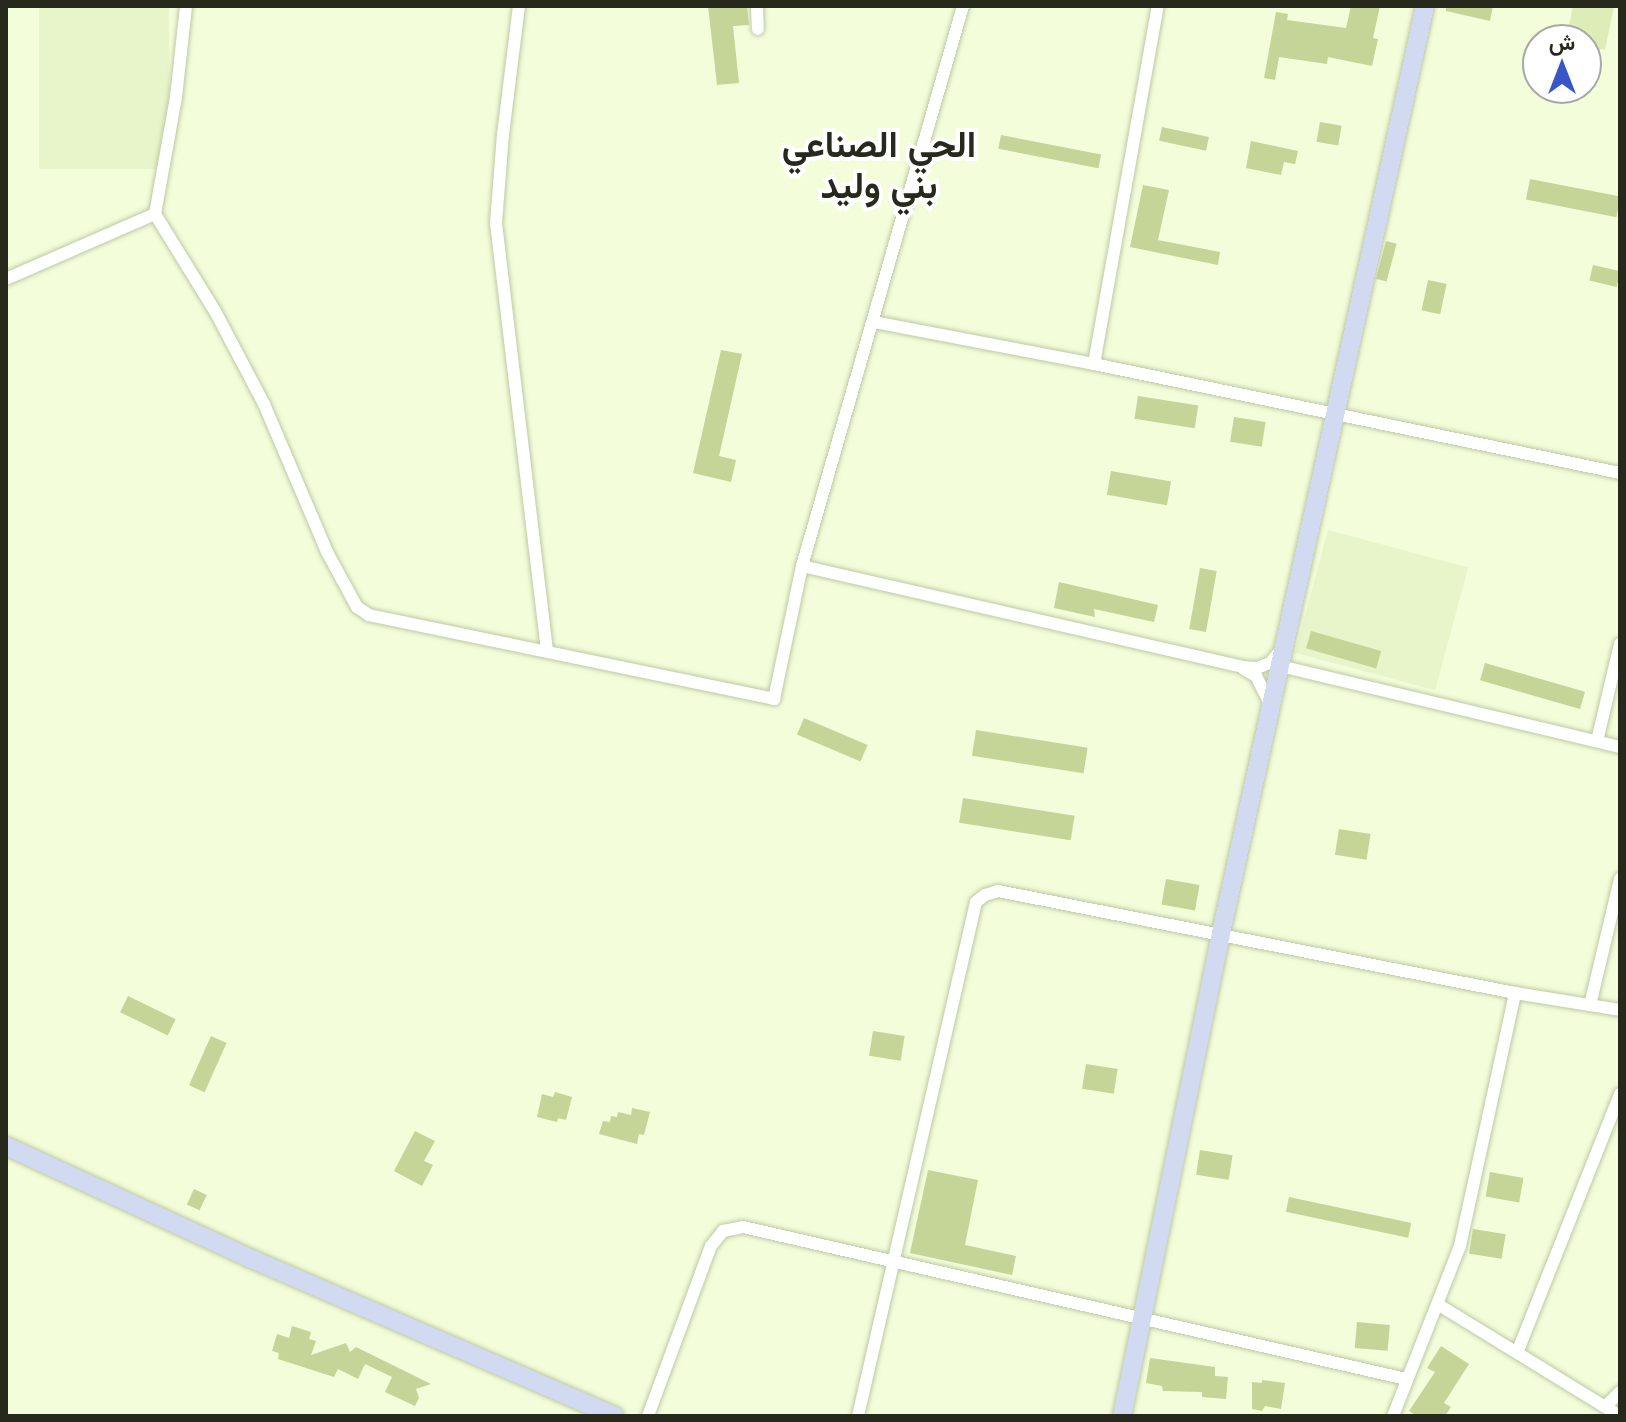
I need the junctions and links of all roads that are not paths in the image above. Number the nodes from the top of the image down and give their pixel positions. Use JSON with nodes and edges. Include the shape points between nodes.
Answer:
{"nodes":[{"id":1,"x":186,"y":6,"type":"edge"},
{"id":2,"x":519,"y":6,"type":"edge"},
{"id":3,"x":757,"y":6,"type":"edge"},
{"id":4,"x":963,"y":6,"type":"edge"},
{"id":5,"x":1158,"y":6,"type":"edge"},
{"id":6,"x":1425,"y":6,"type":"edge"},
{"id":7,"x":758,"y":29,"type":"dead end"},
{"id":8,"x":155,"y":214,"type":"junction"},
{"id":9,"x":6,"y":279,"type":"edge"},
{"id":10,"x":874,"y":322,"type":"junction"},
{"id":11,"x":1094,"y":364,"type":"junction"},
{"id":12,"x":1336,"y":415,"type":"junction"},
{"id":13,"x":1620,"y":473,"type":"edge"},
{"id":14,"x":802,"y":566,"type":"junction"},
{"id":15,"x":1286,"y":644,"type":"junction"},
{"id":16,"x":1620,"y":644,"type":"edge"},
{"id":17,"x":547,"y":651,"type":"junction"},
{"id":18,"x":1280,"y":666,"type":"junction"},
{"id":19,"x":1242,"y":667,"type":"junction"},
{"id":20,"x":1270,"y":704,"type":"junction"},
{"id":21,"x":1597,"y":741,"type":"junction"},
{"id":22,"x":1620,"y":747,"type":"edge"},
{"id":23,"x":1620,"y":879,"type":"edge"},
{"id":24,"x":1221,"y":933,"type":"junction"},
{"id":25,"x":1515,"y":993,"type":"junction"},
{"id":26,"x":1590,"y":1005,"type":"junction"},
{"id":27,"x":1620,"y":1010,"type":"edge"},
{"id":28,"x":1620,"y":1094,"type":"edge"},
{"id":29,"x":6,"y":1146,"type":"edge"},
{"id":30,"x":893,"y":1264,"type":"junction"},
{"id":31,"x":1439,"y":1305,"type":"junction"},
{"id":32,"x":1143,"y":1317,"type":"junction"},
{"id":33,"x":1517,"y":1353,"type":"junction"},
{"id":34,"x":1406,"y":1379,"type":"junction"},
{"id":35,"x":1620,"y":1392,"type":"edge"},
{"id":36,"x":1606,"y":1406,"type":"junction"},
{"id":37,"x":615,"y":1416,"type":"edge"},
{"id":38,"x":648,"y":1416,"type":"edge"},
{"id":39,"x":858,"y":1416,"type":"edge"},
{"id":40,"x":1122,"y":1416,"type":"edge"},
{"id":41,"x":1393,"y":1416,"type":"edge"},
{"id":42,"x":1620,"y":1416,"type":"edge"}],
"edges":[{"from":1,"to":8,"type":"street"},
{"from":2,"to":17,"type":"street","via":[[496,223]]},
{"from":3,"to":7,"type":"street"},
{"from":4,"to":10,"type":"street"},
{"from":5,"to":11,"type":"street"},
{"from":6,"to":12,"type":"street"},
{"from":8,"to":9,"type":"street"},
{"from":8,"to":17,"type":"street","via":[[264,404],[327,552],[357,607],[369,615]]},
{"from":10,"to":11,"type":"street"},
{"from":10,"to":14,"type":"street"},
{"from":11,"to":12,"type":"street"},
{"from":12,"to":13,"type":"street"},
{"from":12,"to":15,"type":"street"},
{"from":14,"to":17,"type":"street","via":[[774,699]]},
{"from":14,"to":19,"type":"street"},
{"from":15,"to":18,"type":"street"},
{"from":15,"to":19,"type":"street","via":[[1270,663]]},
{"from":16,"to":21,"type":"street"},
{"from":18,"to":20,"type":"street"},
{"from":18,"to":21,"type":"street"},
{"from":19,"to":20,"type":"street","via":[[1256,676]]},
{"from":20,"to":24,"type":"street"},
{"from":21,"to":22,"type":"street"},
{"from":23,"to":26,"type":"street"},
{"from":24,"to":25,"type":"street"},
{"from":24,"to":30,"type":"street","via":[[998,891],[976,902]]},
{"from":24,"to":32,"type":"street"},
{"from":25,"to":26,"type":"street"},
{"from":25,"to":31,"type":"street","via":[[1460,1246]]},
{"from":26,"to":27,"type":"street"},
{"from":28,"to":33,"type":"street"},
{"from":29,"to":37,"type":"street"},
{"from":30,"to":32,"type":"street"},
{"from":30,"to":38,"type":"street","via":[[743,1227],[723,1231],[711,1246]]},
{"from":30,"to":39,"type":"street"},
{"from":31,"to":33,"type":"street"},
{"from":31,"to":34,"type":"street"},
{"from":32,"to":34,"type":"street"},
{"from":32,"to":40,"type":"street"},
{"from":33,"to":36,"type":"street"},
{"from":34,"to":41,"type":"street"},
{"from":35,"to":36,"type":"street"},
{"from":36,"to":42,"type":"street"}]}
